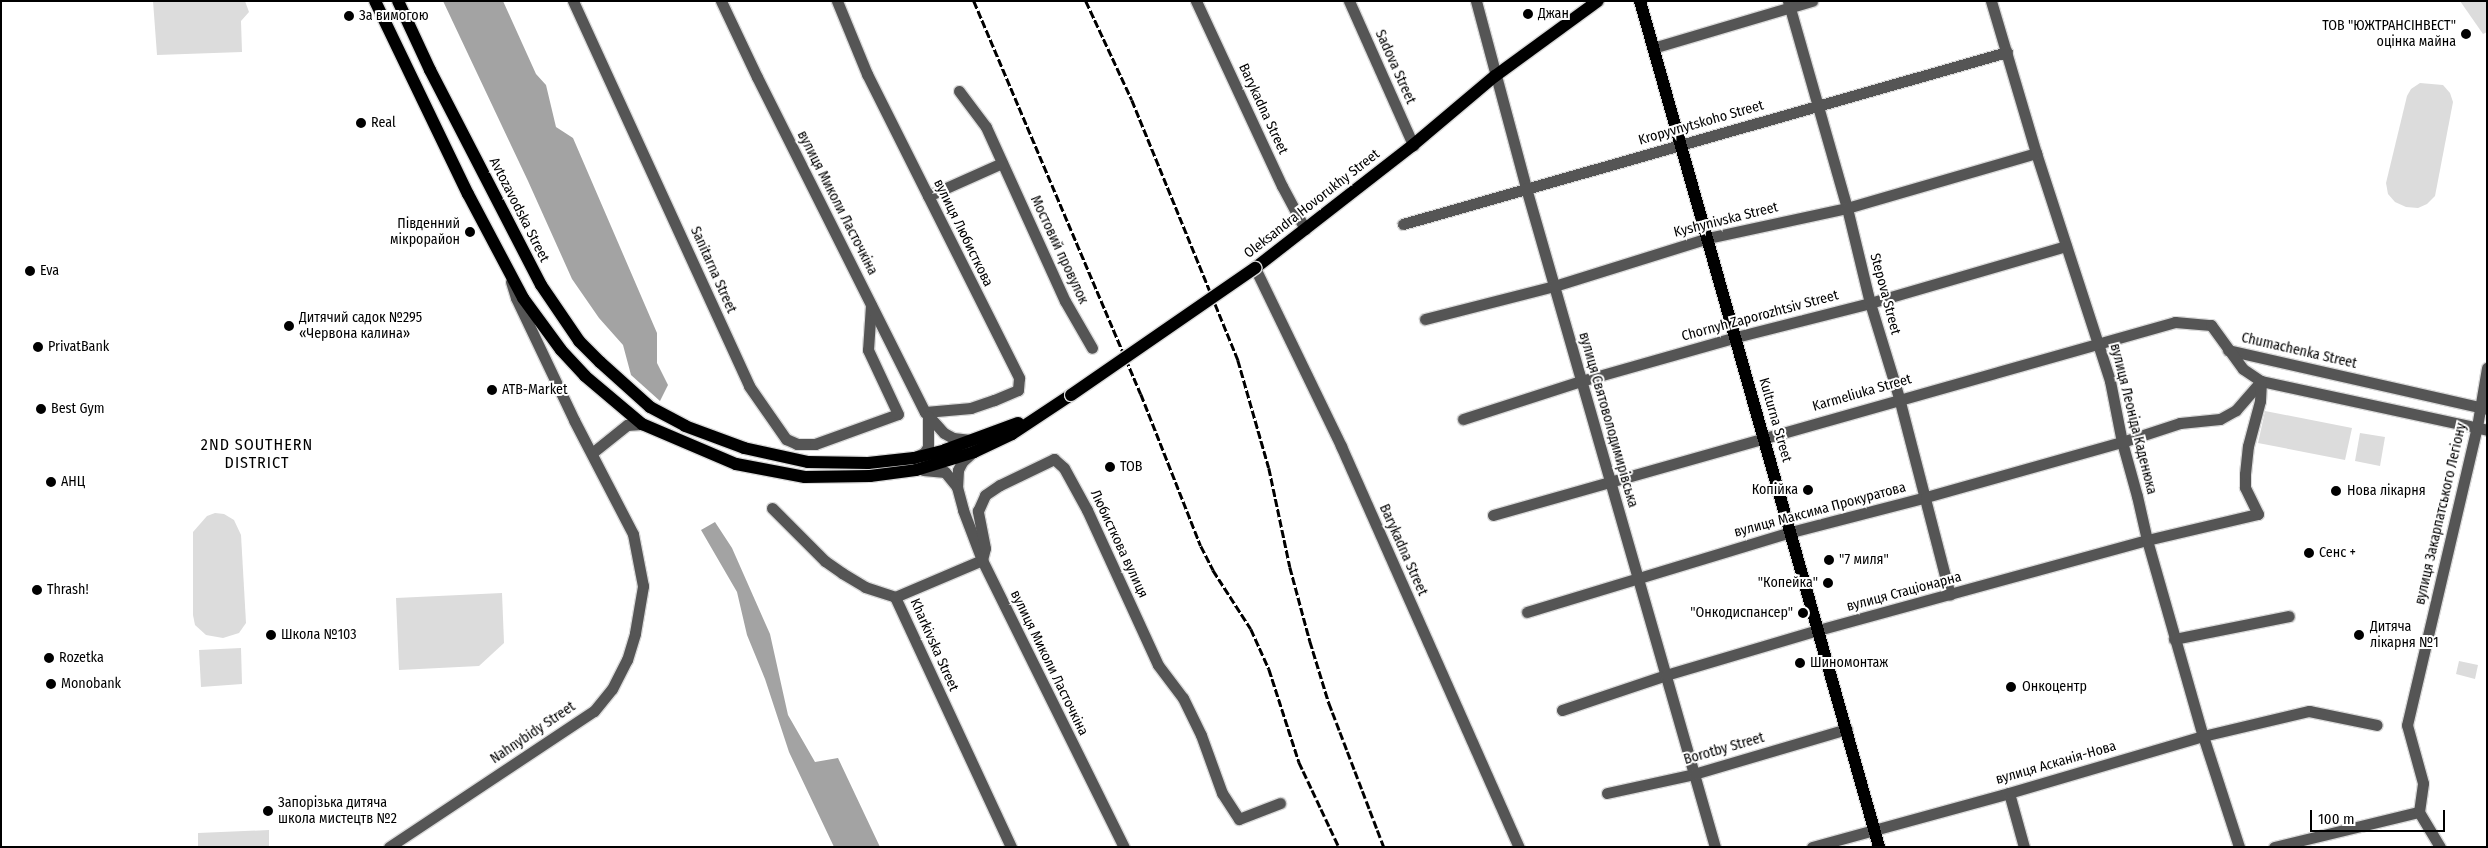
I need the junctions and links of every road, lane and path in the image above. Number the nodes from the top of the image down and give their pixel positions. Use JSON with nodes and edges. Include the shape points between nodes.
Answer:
{"nodes":[{"id":1,"x":375,"y":1,"type":"edge"},
{"id":2,"x":398,"y":1,"type":"edge"},
{"id":3,"x":573,"y":1,"type":"edge"},
{"id":4,"x":721,"y":1,"type":"edge"},
{"id":5,"x":837,"y":1,"type":"edge"},
{"id":6,"x":1196,"y":1,"type":"edge"},
{"id":7,"x":1349,"y":1,"type":"edge"},
{"id":8,"x":1476,"y":1,"type":"edge"},
{"id":9,"x":1598,"y":1,"type":"edge"},
{"id":10,"x":1640,"y":1,"type":"edge"},
{"id":11,"x":1812,"y":1,"type":"edge"},
{"id":12,"x":1991,"y":1,"type":"edge"},
{"id":13,"x":1789,"y":4,"type":"edge"},
{"id":14,"x":1653,"y":48,"type":"junction"},
{"id":15,"x":2007,"y":52,"type":"junction"},
{"id":16,"x":1496,"y":76,"type":"junction"},
{"id":17,"x":959,"y":91,"type":"dead end"},
{"id":18,"x":1817,"y":106,"type":"junction"},
{"id":19,"x":1681,"y":144,"type":"junction"},
{"id":20,"x":1413,"y":145,"type":"junction"},
{"id":21,"x":2036,"y":154,"type":"junction"},
{"id":22,"x":1002,"y":163,"type":"junction"},
{"id":23,"x":488,"y":184,"type":"junction"},
{"id":24,"x":1526,"y":188,"type":"junction"},
{"id":25,"x":468,"y":194,"type":"junction"},
{"id":26,"x":928,"y":196,"type":"junction"},
{"id":27,"x":1847,"y":208,"type":"junction"},
{"id":28,"x":1403,"y":224,"type":"dead end"},
{"id":29,"x":1305,"y":229,"type":"junction"},
{"id":30,"x":1708,"y":238,"type":"junction"},
{"id":31,"x":2066,"y":246,"type":"junction"},
{"id":32,"x":1255,"y":268,"type":"junction"},
{"id":33,"x":508,"y":271,"type":"junction"},
{"id":34,"x":1554,"y":286,"type":"junction"},
{"id":35,"x":1870,"y":303,"type":"junction"},
{"id":36,"x":871,"y":305,"type":"junction"},
{"id":37,"x":1425,"y":319,"type":"dead end"},
{"id":38,"x":1736,"y":337,"type":"junction"},
{"id":39,"x":2098,"y":342,"type":"junction"},
{"id":40,"x":1092,"y":348,"type":"dead end"},
{"id":41,"x":2228,"y":350,"type":"junction"},
{"id":42,"x":2487,"y":368,"type":"edge"},
{"id":43,"x":1581,"y":381,"type":"junction"},
{"id":44,"x":2261,"y":381,"type":"junction"},
{"id":45,"x":1899,"y":398,"type":"junction"},
{"id":46,"x":650,"y":407,"type":"joint"},
{"id":47,"x":2483,"y":408,"type":"edge"},
{"id":48,"x":926,"y":414,"type":"junction"},
{"id":49,"x":1463,"y":419,"type":"dead end"},
{"id":50,"x":642,"y":424,"type":"junction"},
{"id":51,"x":2482,"y":429,"type":"edge"},
{"id":52,"x":1764,"y":437,"type":"junction"},
{"id":53,"x":2122,"y":442,"type":"junction"},
{"id":54,"x":975,"y":446,"type":"junction"},
{"id":55,"x":592,"y":453,"type":"junction"},
{"id":56,"x":915,"y":464,"type":"junction"},
{"id":57,"x":1611,"y":481,"type":"junction"},
{"id":58,"x":957,"y":487,"type":"junction"},
{"id":59,"x":1926,"y":497,"type":"junction"},
{"id":60,"x":772,"y":508,"type":"dead end"},
{"id":61,"x":1493,"y":515,"type":"dead end"},
{"id":62,"x":1791,"y":532,"type":"junction"},
{"id":63,"x":2147,"y":540,"type":"junction"},
{"id":64,"x":982,"y":560,"type":"junction"},
{"id":65,"x":1637,"y":578,"type":"junction"},
{"id":66,"x":1950,"y":595,"type":"junction"},
{"id":67,"x":895,"y":597,"type":"junction"},
{"id":68,"x":1527,"y":612,"type":"dead end"},
{"id":69,"x":2290,"y":616,"type":"dead end"},
{"id":70,"x":1818,"y":630,"type":"junction"},
{"id":71,"x":2174,"y":639,"type":"junction"},
{"id":72,"x":1666,"y":675,"type":"junction"},
{"id":73,"x":1562,"y":710,"type":"dead end"},
{"id":74,"x":2377,"y":725,"type":"dead end"},
{"id":75,"x":1847,"y":729,"type":"junction"},
{"id":76,"x":2203,"y":736,"type":"junction"},
{"id":77,"x":1694,"y":774,"type":"junction"},
{"id":78,"x":1608,"y":793,"type":"dead end"},
{"id":79,"x":2009,"y":793,"type":"junction"},
{"id":80,"x":1280,"y":803,"type":"dead end"},
{"id":81,"x":2418,"y":812,"type":"junction"},
{"id":82,"x":1874,"y":830,"type":"junction"},
{"id":83,"x":389,"y":847,"type":"edge"},
{"id":84,"x":1011,"y":847,"type":"edge"},
{"id":85,"x":1124,"y":847,"type":"edge"},
{"id":86,"x":1519,"y":847,"type":"edge"},
{"id":87,"x":1715,"y":847,"type":"edge"},
{"id":88,"x":1812,"y":847,"type":"edge"},
{"id":89,"x":1879,"y":847,"type":"edge"},
{"id":90,"x":2024,"y":847,"type":"edge"},
{"id":91,"x":2239,"y":847,"type":"edge"},
{"id":92,"x":2274,"y":847,"type":"edge"},
{"id":93,"x":2440,"y":847,"type":"edge"}],
"edges":[{"from":1,"to":25,"type":"main road"},
{"from":2,"to":23,"type":"main road","name":"Avtozavodska Street"},
{"from":3,"to":36,"type":"street","name":"Sanitarna Street","via":[[749,386],[786,439],[797,444],[815,444],[898,414],[868,350]]},
{"from":4,"to":36,"type":"street","name":"вулиця Миколи Ласточкіна"},
{"from":5,"to":26,"type":"street","name":"вулиця Любисткова","via":[[867,74]]},
{"from":6,"to":29,"type":"street","name":"Barykadna Street"},
{"from":7,"to":20,"type":"street","name":"Sadova Street"},
{"from":8,"to":16,"type":"street","name":"вулиця Святоволодимирівська"},
{"from":9,"to":16,"type":"main road","name":"Oleksandra Hovorukhy Street"},
{"from":10,"to":14,"type":"main road","name":"Kulturna Street"},
{"from":11,"to":13,"type":"street"},
{"from":12,"to":15,"type":"street","name":"вулиця Леоніда Каденюка"},
{"from":13,"to":14,"type":"street"},
{"from":13,"to":18,"type":"street","name":"Stepova Street"},
{"from":14,"to":19,"type":"main road","name":"Kulturna Street"},
{"from":15,"to":18,"type":"street","name":"Kropyvnytskoho Street"},
{"from":15,"to":21,"type":"street","name":"вулиця Леоніда Каденюка"},
{"from":16,"to":20,"type":"main road","name":"Oleksandra Hovorukhy Street"},
{"from":16,"to":24,"type":"street","name":"вулиця Святоволодимирівська"},
{"from":17,"to":22,"type":"street","name":"Мостовий провулок","via":[[986,127]]},
{"from":18,"to":19,"type":"street","name":"Kropyvnytskoho Street"},
{"from":18,"to":27,"type":"street","name":"Stepova Street"},
{"from":19,"to":24,"type":"street","name":"Kropyvnytskoho Street"},
{"from":19,"to":30,"type":"main road","name":"Kulturna Street"},
{"from":20,"to":29,"type":"main road","name":"Oleksandra Hovorukhy Street"},
{"from":21,"to":27,"type":"street","name":"Kyshynivska Street"},
{"from":21,"to":31,"type":"street","name":"вулиця Леоніда Каденюка"},
{"from":22,"to":26,"type":"street"},
{"from":22,"to":40,"type":"street","name":"Мостовий провулок","via":[[1065,301]]},
{"from":23,"to":25,"type":"main road"},
{"from":23,"to":46,"type":"main road","name":"Avtozavodska Street","via":[[541,285],[579,341]]},
{"from":24,"to":28,"type":"street","name":"Kropyvnytskoho Street"},
{"from":24,"to":34,"type":"street","name":"вулиця Святоволодимирівська"},
{"from":25,"to":33,"type":"main road"},
{"from":26,"to":48,"type":"street","name":"вулиця Любисткова","via":[[1020,384],[1018,390],[971,408]]},
{"from":27,"to":30,"type":"street","name":"Kyshynivska Street"},
{"from":27,"to":35,"type":"street","name":"Stepova Street"},
{"from":29,"to":32,"type":"main road","name":"Oleksandra Hovorukhy Street"},
{"from":30,"to":34,"type":"street","name":"Kyshynivska Street"},
{"from":30,"to":38,"type":"main road","name":"Kulturna Street"},
{"from":31,"to":35,"type":"street","name":"Chornyh Zaporozhtsiv Street"},
{"from":31,"to":39,"type":"street","name":"вулиця Леоніда Каденюка"},
{"from":32,"to":54,"type":"main road","name":"Oleksandra Hovorukhy Street","bridge":true,"via":[[1071,395]]},
{"from":32,"to":86,"type":"street","name":"Barykadna Street","via":[[1341,446]]},
{"from":33,"to":50,"type":"main road","via":[[523,298],[562,350],[585,376]]},
{"from":33,"to":55,"type":"street","via":[[516,298]]},
{"from":34,"to":37,"type":"street","name":"Kyshynivska Street"},
{"from":34,"to":43,"type":"street","name":"вулиця Святоволодимирівська"},
{"from":35,"to":38,"type":"street","name":"Chornyh Zaporozhtsiv Street"},
{"from":35,"to":45,"type":"street","name":"Stepova Street"},
{"from":36,"to":48,"type":"street","name":"вулиця Миколи Ласточкіна"},
{"from":38,"to":43,"type":"street","name":"Chornyh Zaporozhtsiv Street"},
{"from":38,"to":52,"type":"main road","name":"Kulturna Street"},
{"from":39,"to":41,"type":"street","name":"Karmeliuka Street","via":[[2175,322],[2211,325]]},
{"from":39,"to":45,"type":"street","name":"Karmeliuka Street"},
{"from":39,"to":53,"type":"street","name":"вулиця Леоніда Каденюка","via":[[2117,408]]},
{"from":41,"to":44,"type":"street","name":"Chumachenka Street","via":[[2243,369]]},
{"from":41,"to":47,"type":"street","name":"Chumachenka Street"},
{"from":42,"to":47,"type":"street","name":"вулиця Закарпатського Легіону"},
{"from":43,"to":49,"type":"street","name":"Chornyh Zaporozhtsiv Street"},
{"from":43,"to":57,"type":"street","name":"вулиця Святоволодимирівська"},
{"from":44,"to":51,"type":"street","name":"Chumachenka Street"},
{"from":44,"to":53,"type":"street","name":"вулиця Максима Прокуратова","via":[[2227,416],[2180,423]]},
{"from":44,"to":63,"type":"street","name":"вулиця Стаціонарна","via":[[2260,401],[2244,474],[2245,487],[2258,514]]},
{"from":45,"to":52,"type":"street","name":"Karmeliuka Street"},
{"from":45,"to":59,"type":"street","name":"Stepova Street"},
{"from":46,"to":56,"type":"main road","name":"Oleksandra Hovorukhy Street","via":[[685,426],[744,448],[808,462]]},
{"from":47,"to":51,"type":"street","name":"вулиця Закарпатського Легіону"},
{"from":48,"to":54,"type":"street","name":"вулиця Миколи Ласточкіна","via":[[953,438]]},
{"from":48,"to":56,"type":"street","name":"вулиця Миколи Ласточкіна","via":[[928,447]]},
{"from":50,"to":55,"type":"street","via":[[627,425]]},
{"from":50,"to":56,"type":"main road","name":"Oleksandra Hovorukhy Street","via":[[736,464],[805,477],[870,476]]},
{"from":51,"to":81,"type":"street","name":"вулиця Закарпатського Легіону","via":[[2407,725],[2424,783]]},
{"from":52,"to":57,"type":"street","name":"Karmeliuka Street"},
{"from":52,"to":62,"type":"main road","name":"Kulturna Street"},
{"from":53,"to":59,"type":"street","name":"вулиця Максима Прокуратова"},
{"from":53,"to":63,"type":"street","name":"вулиця Леоніда Каденюка"},
{"from":54,"to":56,"type":"main road","name":"Oleksandra Hovorukhy Street"},
{"from":54,"to":58,"type":"street","name":"вулиця Миколи Ласточкіна","via":[[958,470]]},
{"from":55,"to":83,"type":"street","name":"Nahnybidy Street","via":[[633,534],[643,586],[627,660],[612,689],[594,711]]},
{"from":56,"to":58,"type":"street","via":[[945,472]]},
{"from":57,"to":61,"type":"street","name":"Karmeliuka Street"},
{"from":57,"to":65,"type":"street","name":"вулиця Святоволодимирівська"},
{"from":58,"to":64,"type":"street","name":"вулиця Миколи Ласточкіна"},
{"from":59,"to":62,"type":"street","name":"вулиця Максима Прокуратова"},
{"from":59,"to":66,"type":"street","name":"Stepova Street"},
{"from":60,"to":67,"type":"street","name":"Kharkivska Street","via":[[842,574],[865,587]]},
{"from":62,"to":65,"type":"street","name":"вулиця Максима Прокуратова"},
{"from":62,"to":70,"type":"main road","name":"Kulturna Street"},
{"from":63,"to":66,"type":"street","name":"вулиця Стаціонарна"},
{"from":63,"to":71,"type":"street","name":"вулиця Леоніда Каденюка"},
{"from":64,"to":67,"type":"street"},
{"from":64,"to":80,"type":"street","name":"Любисткова вулиця","via":[[985,548],[978,511],[985,495],[1054,459],[1064,468],[1083,503],[1158,665],[1183,698],[1227,800],[1239,819]]},
{"from":64,"to":85,"type":"street","name":"вулиця Миколи Ласточкіна"},
{"from":65,"to":68,"type":"street","name":"вулиця Максима Прокуратова"},
{"from":65,"to":72,"type":"street","name":"вулиця Святоволодимирівська"},
{"from":66,"to":70,"type":"street","name":"вулиця Стаціонарна"},
{"from":67,"to":84,"type":"street","name":"Kharkivska Street"},
{"from":69,"to":71,"type":"street"},
{"from":70,"to":72,"type":"street","name":"вулиця Стаціонарна"},
{"from":70,"to":75,"type":"main road","name":"Kulturna Street"},
{"from":71,"to":76,"type":"street","name":"вулиця Леоніда Каденюка"},
{"from":72,"to":73,"type":"street","name":"вулиця Стаціонарна"},
{"from":72,"to":77,"type":"street","name":"вулиця Святоволодимирівська"},
{"from":74,"to":76,"type":"street","name":"вулиця Асканія-Нова","via":[[2309,711]]},
{"from":75,"to":77,"type":"street","name":"Borotby Street"},
{"from":75,"to":82,"type":"main road","name":"Kulturna Street"},
{"from":76,"to":79,"type":"street","name":"вулиця Асканія-Нова"},
{"from":76,"to":91,"type":"street","name":"вулиця Леоніда Каденюка"},
{"from":77,"to":78,"type":"street","name":"Borotby Street"},
{"from":77,"to":87,"type":"street","name":"вулиця Святоволодимирівська"},
{"from":79,"to":82,"type":"street","name":"вулиця Асканія-Нова"},
{"from":79,"to":90,"type":"street"},
{"from":81,"to":92,"type":"street"},
{"from":81,"to":93,"type":"street"},
{"from":82,"to":88,"type":"street","name":"вулиця Асканія-Нова"},
{"from":82,"to":89,"type":"main road","name":"Kulturna Street"}]}
